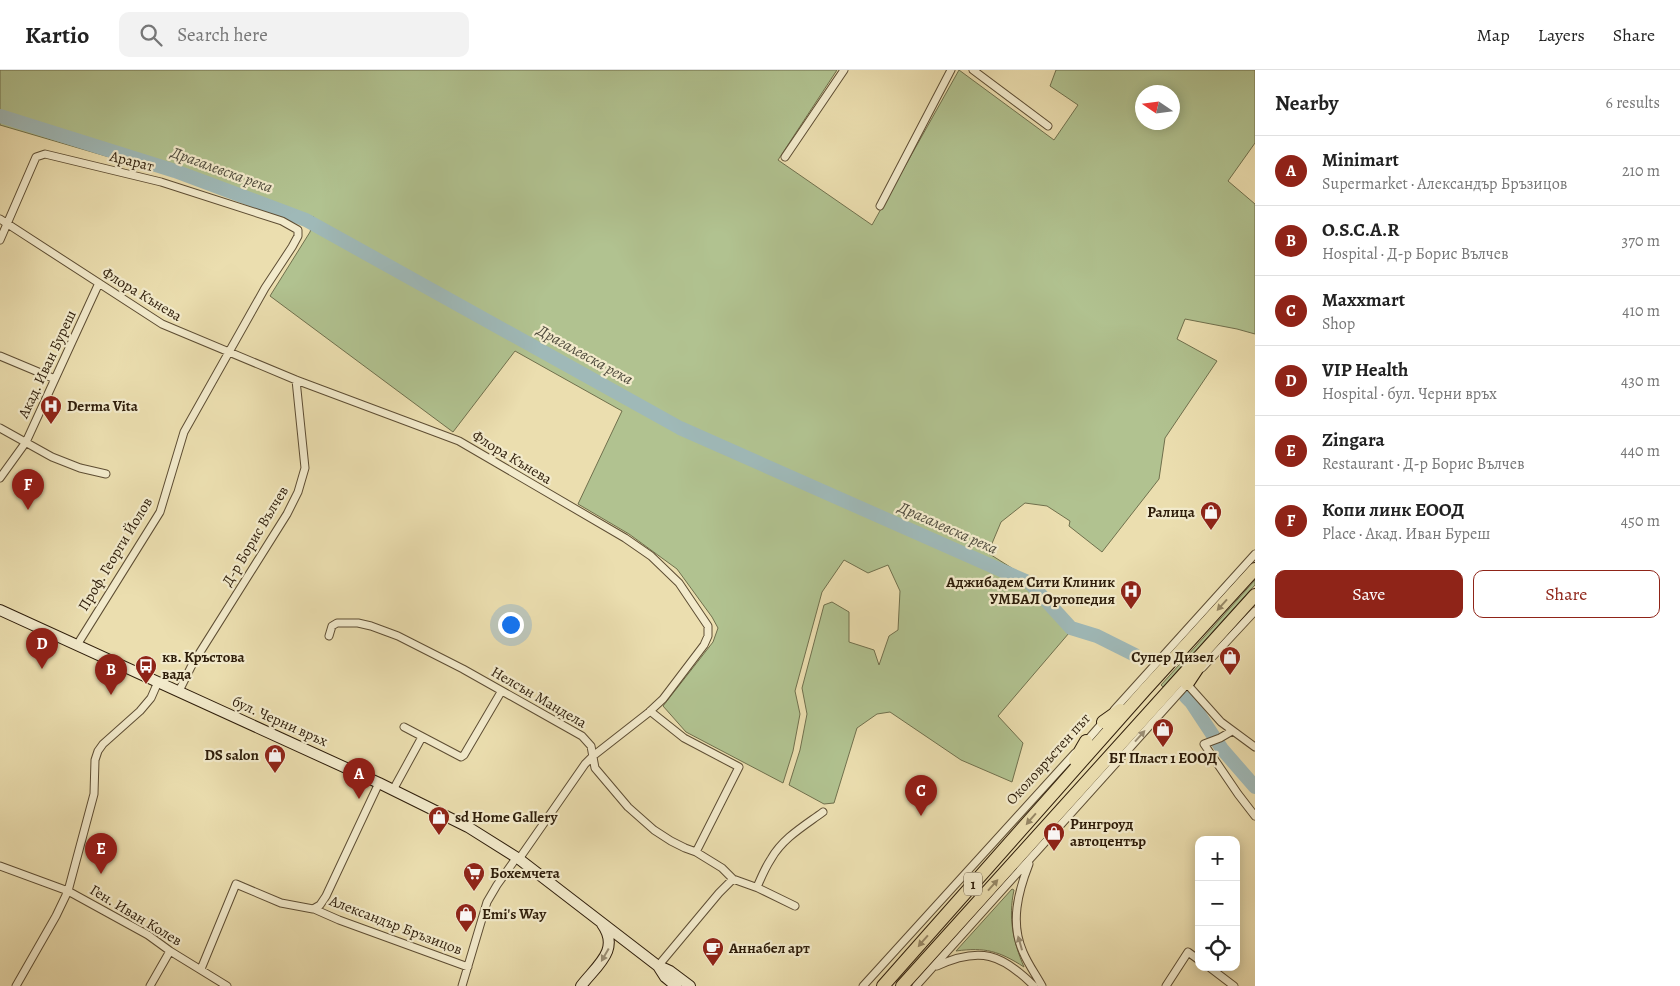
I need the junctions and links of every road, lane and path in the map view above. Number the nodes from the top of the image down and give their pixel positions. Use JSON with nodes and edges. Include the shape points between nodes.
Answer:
{"nodes":[{"id":1,"x":844,"y":70,"type":"edge"},
{"id":2,"x":951,"y":70,"type":"edge"},
{"id":3,"x":973,"y":70,"type":"edge"},
{"id":4,"x":1048,"y":126,"type":"dead end"},
{"id":5,"x":785,"y":157,"type":"dead end"},
{"id":6,"x":880,"y":206,"type":"dead end"},
{"id":7,"x":0,"y":219,"type":"edge"},
{"id":8,"x":8,"y":224,"type":"junction"},
{"id":9,"x":0,"y":240,"type":"edge"},
{"id":10,"x":99,"y":283,"type":"junction"},
{"id":11,"x":265,"y":288,"type":"joint"},
{"id":12,"x":229,"y":351,"type":"junction"},
{"id":13,"x":0,"y":356,"type":"edge"},
{"id":14,"x":55,"y":379,"type":"junction"},
{"id":15,"x":296,"y":380,"type":"junction"},
{"id":16,"x":0,"y":428,"type":"edge"},
{"id":17,"x":26,"y":442,"type":"junction"},
{"id":18,"x":106,"y":474,"type":"dead end"},
{"id":19,"x":0,"y":478,"type":"edge"},
{"id":20,"x":1255,"y":554,"type":"edge"},
{"id":21,"x":1255,"y":569,"type":"edge"},
{"id":22,"x":1255,"y":595,"type":"edge"},
{"id":23,"x":0,"y":610,"type":"edge"},
{"id":24,"x":1255,"y":611,"type":"edge"},
{"id":25,"x":1223,"y":630,"type":"junction"},
{"id":26,"x":329,"y":636,"type":"dead end"},
{"id":27,"x":77,"y":644,"type":"junction"},
{"id":28,"x":158,"y":682,"type":"junction"},
{"id":29,"x":1187,"y":684,"type":"junction"},
{"id":30,"x":178,"y":691,"type":"junction"},
{"id":31,"x":1144,"y":691,"type":"junction"},
{"id":32,"x":501,"y":692,"type":"junction"},
{"id":33,"x":650,"y":711,"type":"junction"},
{"id":34,"x":1103,"y":722,"type":"junction"},
{"id":35,"x":404,"y":728,"type":"dead end"},
{"id":36,"x":1232,"y":731,"type":"junction"},
{"id":37,"x":422,"y":737,"type":"junction"},
{"id":38,"x":1086,"y":741,"type":"junction"},
{"id":39,"x":1255,"y":747,"type":"edge"},
{"id":40,"x":593,"y":756,"type":"junction"},
{"id":41,"x":1114,"y":765,"type":"junction"},
{"id":42,"x":1063,"y":782,"type":"junction"},
{"id":43,"x":379,"y":783,"type":"junction"},
{"id":44,"x":393,"y":790,"type":"junction"},
{"id":45,"x":1073,"y":797,"type":"junction"},
{"id":46,"x":823,"y":812,"type":"dead end"},
{"id":47,"x":1255,"y":816,"type":"edge"},
{"id":48,"x":696,"y":852,"type":"junction"},
{"id":49,"x":518,"y":858,"type":"junction"},
{"id":50,"x":1030,"y":861,"type":"junction"},
{"id":51,"x":0,"y":866,"type":"edge"},
{"id":52,"x":733,"y":879,"type":"junction"},
{"id":53,"x":757,"y":887,"type":"junction"},
{"id":54,"x":68,"y":891,"type":"junction"},
{"id":55,"x":796,"y":906,"type":"dead end"},
{"id":56,"x":314,"y":909,"type":"junction"},
{"id":57,"x":598,"y":920,"type":"junction"},
{"id":58,"x":170,"y":951,"type":"junction"},
{"id":59,"x":1195,"y":957,"type":"edge"},
{"id":60,"x":658,"y":966,"type":"junction"},
{"id":61,"x":468,"y":967,"type":"junction"},
{"id":62,"x":201,"y":969,"type":"junction"},
{"id":63,"x":932,"y":969,"type":"junction"},
{"id":64,"x":1214,"y":971,"type":"edge"},
{"id":65,"x":16,"y":986,"type":"edge"},
{"id":66,"x":150,"y":986,"type":"edge"},
{"id":67,"x":227,"y":986,"type":"edge"},
{"id":68,"x":462,"y":986,"type":"edge"},
{"id":69,"x":581,"y":986,"type":"edge"},
{"id":70,"x":676,"y":986,"type":"edge"},
{"id":71,"x":690,"y":986,"type":"edge"},
{"id":72,"x":863,"y":986,"type":"edge"},
{"id":73,"x":883,"y":986,"type":"edge"},
{"id":74,"x":902,"y":986,"type":"edge"},
{"id":75,"x":916,"y":986,"type":"edge"},
{"id":76,"x":1034,"y":986,"type":"edge"},
{"id":77,"x":1042,"y":986,"type":"edge"},
{"id":78,"x":1166,"y":986,"type":"edge"},
{"id":79,"x":1234,"y":986,"type":"edge"}],
"edges":[{"from":1,"to":5,"type":"street"},
{"from":2,"to":6,"type":"street"},
{"from":3,"to":4,"type":"street"},
{"from":7,"to":8,"type":"street","name":"Флора Кънева"},
{"from":8,"to":9,"type":"street","name":"Арарат"},
{"from":8,"to":10,"type":"street","name":"Флора Кънева"},
{"from":8,"to":11,"type":"street","name":"Арарат","via":[[36,157],[45,154],[152,180],[282,221],[298,230],[292,248]]},
{"from":10,"to":12,"type":"street","name":"Флора Кънева","via":[[162,324]]},
{"from":10,"to":14,"type":"street","name":"Акад. Иван Буреш"},
{"from":11,"to":12,"type":"street","name":"Проф. Георги Йолов"},
{"from":12,"to":15,"type":"street","name":"Флора Кънева"},
{"from":12,"to":27,"type":"street","name":"Проф. Георги Йолов","via":[[184,432],[160,512]]},
{"from":13,"to":14,"type":"street"},
{"from":14,"to":17,"type":"street","name":"Акад. Иван Буреш"},
{"from":15,"to":30,"type":"street","name":"Д-р Борис Вълчев","via":[[305,468],[298,492]]},
{"from":15,"to":33,"type":"street","name":"Флора Кънева","via":[[459,441],[625,538],[667,570],[708,626],[708,636],[663,699]]},
{"from":16,"to":17,"type":"street"},
{"from":17,"to":18,"type":"street","via":[[52,457]]},
{"from":17,"to":19,"type":"street","name":"Акад. Иван Буреш"},
{"from":20,"to":34,"type":"street","name":"Околовръстен път"},
{"from":21,"to":31,"type":"highway","name":"Околовръстен път","number":"1","one_way":true},
{"from":22,"to":25,"type":"highway","number":"1"},
{"from":23,"to":27,"type":"main road","name":"бул. Черни връх"},
{"from":24,"to":29,"type":"street"},
{"from":25,"to":29,"type":"highway"},
{"from":25,"to":45,"type":"highway","number":"1"},
{"from":26,"to":32,"type":"street","name":"Нелсън Мандела","via":[[333,624],[358,623],[390,632],[463,668]]},
{"from":27,"to":28,"type":"main road","name":"бул. Черни връх"},
{"from":28,"to":30,"type":"main road","name":"бул. Черни връх"},
{"from":28,"to":54,"type":"street","via":[[140,711],[98,751],[94,794]]},
{"from":29,"to":36,"type":"street"},
{"from":41,"to":29,"type":"street","one_way":true},
{"from":30,"to":43,"type":"main road","name":"бул. Черни връх"},
{"from":31,"to":34,"type":"highway"},
{"from":31,"to":42,"type":"highway","name":"Околовръстен път","number":"1"},
{"from":32,"to":37,"type":"street","via":[[464,755]]},
{"from":32,"to":40,"type":"street","name":"Нелсън Мандела","via":[[582,736],[591,746]]},
{"from":33,"to":40,"type":"street","name":"Флора Кънева"},
{"from":33,"to":48,"type":"street","via":[[684,738],[739,767]]},
{"from":34,"to":38,"type":"street","name":"Околовръстен път"},
{"from":35,"to":37,"type":"street"},
{"from":36,"to":39,"type":"street"},
{"from":36,"to":47,"type":"street","via":[[1204,744]]},
{"from":37,"to":44,"type":"street"},
{"from":38,"to":42,"type":"highway"},
{"from":38,"to":72,"type":"street","name":"Околовръстен път"},
{"from":40,"to":48,"type":"street","name":"Нелсън Мандела","via":[[595,768],[628,807],[654,830]]},
{"from":40,"to":49,"type":"street","name":"Флора Кънева"},
{"from":41,"to":45,"type":"highway"},
{"from":41,"to":50,"type":"street"},
{"from":42,"to":73,"type":"highway","name":"Околовръстен път","number":"1","one_way":true},
{"from":43,"to":44,"type":"main road","name":"бул. Черни връх"},
{"from":43,"to":56,"type":"street","name":"Александър Бръзицов","via":[[326,896]]},
{"from":44,"to":49,"type":"main road","name":"бул. Черни връх","via":[[468,827]]},
{"from":74,"to":45,"type":"highway","number":"1","one_way":true},
{"from":46,"to":53,"type":"street","via":[[778,848]]},
{"from":48,"to":52,"type":"street","name":"Нелсън Мандела","via":[[725,870]]},
{"from":49,"to":57,"type":"main road","name":"бул. Черни връх"},
{"from":49,"to":61,"type":"street","name":"Флора Кънева","via":[[488,902]]},
{"from":50,"to":63,"type":"street"},
{"from":77,"to":50,"type":"street","one_way":true,"via":[[1022,951],[1016,923],[1020,892]]},
{"from":51,"to":54,"type":"street","name":"Ген. Иван Колев"},
{"from":52,"to":53,"type":"street","name":"Нелсън Мандела"},
{"from":52,"to":60,"type":"street"},
{"from":53,"to":55,"type":"street","name":"Нелсън Мандела"},
{"from":54,"to":58,"type":"street","name":"Ген. Иван Колев","via":[[148,935]]},
{"from":54,"to":65,"type":"street"},
{"from":56,"to":61,"type":"street","name":"Александър Бръзицов"},
{"from":56,"to":62,"type":"street","name":"Александър Бръзицов","via":[[288,905],[236,884]]},
{"from":57,"to":60,"type":"main road","name":"бул. Черни връх"},
{"from":57,"to":69,"type":"main road","one_way":true,"via":[[609,936],[609,948]]},
{"from":58,"to":62,"type":"street","name":"Ген. Иван Колев"},
{"from":58,"to":66,"type":"street"},
{"from":59,"to":78,"type":"street","via":[[1188,952]]},
{"from":60,"to":70,"type":"main road","name":"бул. Черни връх"},
{"from":60,"to":71,"type":"main road","name":"бул. Черни връх","via":[[670,970]]},
{"from":61,"to":68,"type":"street","name":"Флора Кънева"},
{"from":62,"to":67,"type":"street","name":"Ген. Иван Колев"},
{"from":63,"to":75,"type":"street"},
{"from":63,"to":76,"type":"street","via":[[952,959],[992,957],[1014,967]]},
{"from":64,"to":79,"type":"street"}]}
